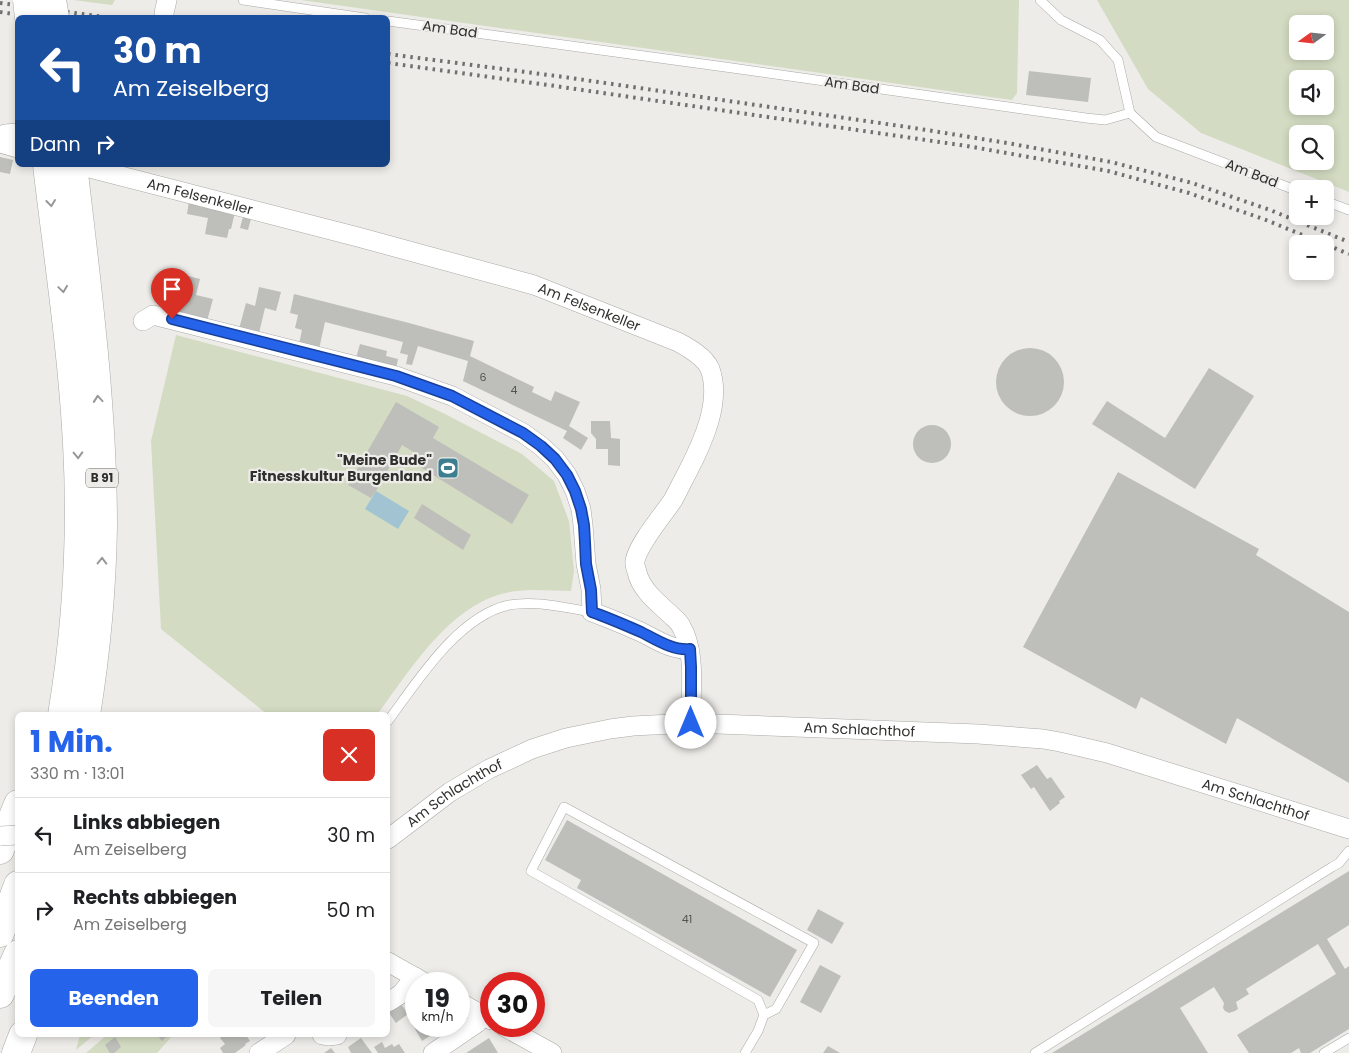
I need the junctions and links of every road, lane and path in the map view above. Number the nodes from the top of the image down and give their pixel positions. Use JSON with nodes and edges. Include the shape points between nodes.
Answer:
{"nodes":[{"id":1,"x":27,"y":0,"type":"edge"},
{"id":2,"x":52,"y":0,"type":"edge"},
{"id":3,"x":243,"y":0,"type":"edge"},
{"id":4,"x":1040,"y":0,"type":"edge"},
{"id":5,"x":29,"y":15,"type":"edge"},
{"id":6,"x":54,"y":15,"type":"edge"},
{"id":7,"x":345,"y":15,"type":"edge"},
{"id":8,"x":390,"y":21,"type":"edge"},
{"id":9,"x":1130,"y":113,"type":"junction"},
{"id":10,"x":15,"y":133,"type":"edge"},
{"id":11,"x":0,"y":136,"type":"edge"},
{"id":12,"x":0,"y":143,"type":"edge"},
{"id":13,"x":15,"y":147,"type":"edge"},
{"id":14,"x":48,"y":167,"type":"edge"},
{"id":15,"x":72,"y":167,"type":"edge"},
{"id":16,"x":86,"y":167,"type":"edge"},
{"id":17,"x":1289,"y":188,"type":"edge"},
{"id":18,"x":1334,"y":204,"type":"edge"},
{"id":19,"x":1349,"y":210,"type":"edge"},
{"id":20,"x":69,"y":239,"type":"junction"},
{"id":21,"x":143,"y":321,"type":"dead end"},
{"id":22,"x":78,"y":580,"type":"junction"},
{"id":23,"x":99,"y":610,"type":"junction"},
{"id":24,"x":592,"y":612,"type":"junction"},
{"id":25,"x":690,"y":649,"type":"junction"},
{"id":26,"x":45,"y":712,"type":"edge"},
{"id":27,"x":62,"y":712,"type":"edge"},
{"id":28,"x":86,"y":712,"type":"edge"},
{"id":29,"x":101,"y":712,"type":"edge"},
{"id":30,"x":390,"y":718,"type":"edge"},
{"id":31,"x":691,"y":723,"type":"junction"},
{"id":32,"x":15,"y":812,"type":"edge"},
{"id":33,"x":1349,"y":829,"type":"edge"},
{"id":34,"x":15,"y":835,"type":"edge"},
{"id":35,"x":0,"y":836,"type":"edge"},
{"id":36,"x":390,"y":837,"type":"edge"},
{"id":37,"x":0,"y":850,"type":"edge"},
{"id":38,"x":1349,"y":851,"type":"edge"},
{"id":39,"x":15,"y":892,"type":"edge"},
{"id":40,"x":0,"y":933,"type":"edge"},
{"id":41,"x":15,"y":961,"type":"edge"},
{"id":42,"x":390,"y":963,"type":"edge"},
{"id":43,"x":406,"y":972,"type":"edge"},
{"id":44,"x":405,"y":991,"type":"edge"},
{"id":45,"x":0,"y":994,"type":"edge"},
{"id":46,"x":390,"y":1001,"type":"edge"},
{"id":47,"x":764,"y":1015,"type":"junction"},
{"id":48,"x":480,"y":1022,"type":"edge"},
{"id":49,"x":22,"y":1037,"type":"edge"},
{"id":50,"x":283,"y":1037,"type":"edge"},
{"id":51,"x":523,"y":1037,"type":"edge"},
{"id":52,"x":1349,"y":1038,"type":"edge"},
{"id":53,"x":16,"y":1053,"type":"edge"},
{"id":54,"x":259,"y":1053,"type":"edge"},
{"id":55,"x":433,"y":1053,"type":"edge"},
{"id":56,"x":552,"y":1053,"type":"edge"},
{"id":57,"x":745,"y":1053,"type":"edge"},
{"id":58,"x":1034,"y":1053,"type":"edge"},
{"id":59,"x":1324,"y":1053,"type":"edge"}],
"edges":[{"from":1,"to":5,"type":"highway","bridge":true},
{"from":2,"to":6,"type":"highway","bridge":true},
{"from":3,"to":7,"type":"lane"},
{"from":4,"to":9,"type":"lane","via":[[1061,20],[1100,40],[1118,60]]},
{"from":8,"to":9,"type":"lane","name":"Am Bad","via":[[1086,118],[1105,120]]},
{"from":9,"to":17,"type":"lane","name":"Am Bad","via":[[1156,137]]},
{"from":10,"to":11,"type":"street"},
{"from":12,"to":13,"type":"street"},
{"from":14,"to":20,"type":"highway","number":"B 91","one_way":true},
{"from":15,"to":20,"type":"highway","number":"B 91"},
{"from":16,"to":25,"type":"street","name":"Am Felsenkeller","via":[[534,285],[678,342],[702,358],[710,368],[713,404],[701,444],[674,498],[634,562],[638,580],[680,624]]},
{"from":18,"to":19,"type":"lane"},
{"from":20,"to":22,"type":"highway","number":"B 91","one_way":true,"via":[[64,302],[77,444]]},
{"from":23,"to":20,"type":"highway","number":"B 91","one_way":true,"via":[[103,526],[100,420],[94,346]]},
{"from":21,"to":24,"type":"street","via":[[153,314],[396,376],[452,396],[523,433],[555,459],[575,491],[584,525]]},
{"from":22,"to":26,"type":"highway","via":[[64,610]]},
{"from":22,"to":27,"type":"highway","number":"B 91"},
{"from":23,"to":28,"type":"highway","number":"B 91"},
{"from":23,"to":29,"type":"highway","via":[[108,646]]},
{"from":24,"to":25,"type":"street","via":[[670,646]]},
{"from":24,"to":30,"type":"lane","via":[[526,604],[485,613],[444,648]]},
{"from":25,"to":31,"type":"street","name":"Am Felsenkeller"},
{"from":31,"to":33,"type":"street","name":"Am Schlachthof","via":[[978,734],[1060,742],[1107,753]]},
{"from":31,"to":36,"type":"street","name":"Am Schlachthof","via":[[610,729],[532,749],[450,792]]},
{"from":32,"to":37,"type":"highway"},
{"from":34,"to":35,"type":"street","bridge":true},
{"from":38,"to":58,"type":"lane","via":[[1339,863]]},
{"from":39,"to":40,"type":"highway"},
{"from":41,"to":45,"type":"highway"},
{"from":42,"to":43,"type":"street"},
{"from":44,"to":46,"type":"street"},
{"from":47,"to":47,"type":"lane","via":[[758,1000],[531,871],[564,807],[814,943],[776,1009]]},
{"from":47,"to":57,"type":"lane"},
{"from":48,"to":55,"type":"street"},
{"from":49,"to":53,"type":"highway"},
{"from":50,"to":54,"type":"street"},
{"from":51,"to":56,"type":"street"},
{"from":52,"to":59,"type":"lane"}]}
